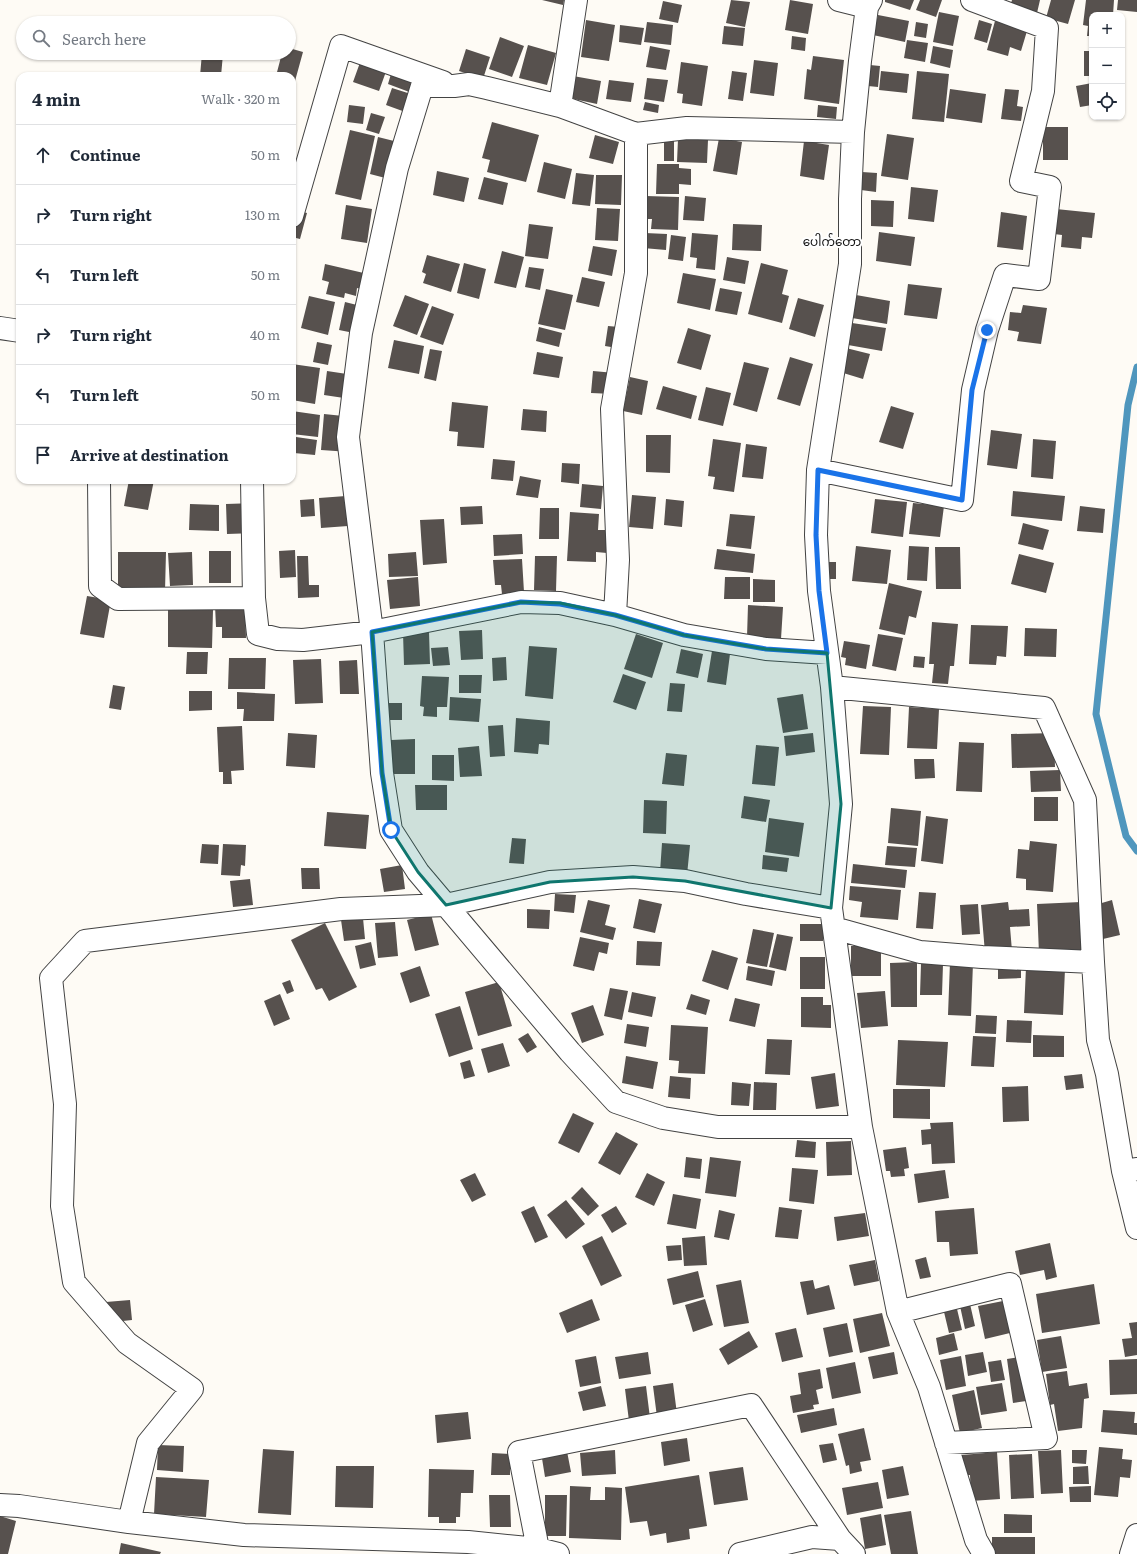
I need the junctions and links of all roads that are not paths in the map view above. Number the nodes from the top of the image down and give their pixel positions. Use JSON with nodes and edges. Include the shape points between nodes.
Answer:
{"nodes":[{"id":1,"x":576,"y":0,"type":"edge"},
{"id":2,"x":839,"y":0,"type":"edge"},
{"id":3,"x":972,"y":0,"type":"edge"},
{"id":4,"x":869,"y":4,"type":"edge"},
{"id":5,"x":454,"y":86,"type":"junction"},
{"id":6,"x":560,"y":106,"type":"junction"},
{"id":7,"x":853,"y":132,"type":"junction"},
{"id":8,"x":636,"y":134,"type":"junction"},
{"id":9,"x":296,"y":202,"type":"edge"},
{"id":10,"x":0,"y":328,"type":"edge"},
{"id":11,"x":16,"y":330,"type":"edge"},
{"id":12,"x":818,"y":470,"type":"junction"},
{"id":13,"x":99,"y":484,"type":"edge"},
{"id":14,"x":252,"y":484,"type":"edge"},
{"id":15,"x":254,"y":598,"type":"junction"},
{"id":16,"x":615,"y":615,"type":"junction"},
{"id":17,"x":372,"y":632,"type":"junction"},
{"id":18,"x":827,"y":653,"type":"junction"},
{"id":19,"x":832,"y":687,"type":"junction"},
{"id":20,"x":446,"y":905,"type":"junction"},
{"id":21,"x":832,"y":918,"type":"junction"},
{"id":22,"x":1093,"y":962,"type":"junction"},
{"id":23,"x":861,"y":1127,"type":"junction"},
{"id":24,"x":1130,"y":1170,"type":"edge"},
{"id":25,"x":1137,"y":1228,"type":"edge"},
{"id":26,"x":898,"y":1312,"type":"junction"},
{"id":27,"x":946,"y":1443,"type":"junction"},
{"id":28,"x":0,"y":1505,"type":"edge"},
{"id":29,"x":129,"y":1522,"type":"junction"},
{"id":30,"x":1137,"y":1535,"type":"edge"},
{"id":31,"x":322,"y":1546,"type":"edge"},
{"id":32,"x":847,"y":1546,"type":"edge"},
{"id":33,"x":468,"y":1548,"type":"edge"},
{"id":34,"x":548,"y":1552,"type":"edge"},
{"id":35,"x":740,"y":1554,"type":"edge"},
{"id":36,"x":984,"y":1554,"type":"edge"},
{"id":37,"x":1131,"y":1554,"type":"edge"}],
"edges":[{"from":1,"to":6,"type":"street"},
{"from":2,"to":4,"type":"street"},
{"from":3,"to":12,"type":"street","via":[[1047,28],[1043,91],[1021,181],[1050,187],[1039,279],[1005,275],[987,330],[972,390],[962,500]]},
{"from":4,"to":7,"type":"street"},
{"from":5,"to":6,"type":"street","via":[[469,84]]},
{"from":5,"to":9,"type":"street","via":[[341,46]]},
{"from":5,"to":17,"type":"street","via":[[422,86],[397,168],[361,333],[348,438]]},
{"from":6,"to":8,"type":"street"},
{"from":7,"to":8,"type":"street","via":[[687,128]]},
{"from":7,"to":12,"type":"street","via":[[850,264]]},
{"from":8,"to":16,"type":"street","via":[[636,273],[612,409],[618,560]]},
{"from":10,"to":11,"type":"street"},
{"from":12,"to":18,"type":"street","via":[[816,535],[819,591]]},
{"from":13,"to":15,"type":"street","via":[[100,586],[118,599]]},
{"from":14,"to":15,"type":"street"},
{"from":15,"to":17,"type":"street","via":[[258,634],[278,639],[303,640]]},
{"from":16,"to":17,"type":"street","via":[[560,604],[521,602]]},
{"from":16,"to":18,"type":"street","via":[[684,635],[766,649]]},
{"from":17,"to":20,"type":"street","via":[[382,773],[391,830],[418,872]]},
{"from":18,"to":19,"type":"street"},
{"from":19,"to":21,"type":"street","via":[[841,804]]},
{"from":19,"to":22,"type":"street","via":[[1044,708],[1085,800]]},
{"from":20,"to":21,"type":"street","via":[[550,882],[633,876],[685,881],[746,894]]},
{"from":20,"to":23,"type":"street","via":[[570,1052],[616,1102],[663,1118],[718,1127]]},
{"from":20,"to":29,"type":"street","via":[[341,909],[85,941],[51,978],[65,1104],[62,1206],[74,1282],[127,1343],[192,1389],[148,1443]]},
{"from":21,"to":22,"type":"street","via":[[920,952]]},
{"from":21,"to":23,"type":"street"},
{"from":22,"to":24,"type":"street","via":[[1098,1040]]},
{"from":23,"to":26,"type":"street"},
{"from":24,"to":25,"type":"street"},
{"from":26,"to":27,"type":"street","via":[[929,1387]]},
{"from":26,"to":27,"type":"street","via":[[1010,1284],[1046,1438]]},
{"from":27,"to":36,"type":"street","via":[[976,1540]]},
{"from":28,"to":29,"type":"street"},
{"from":29,"to":31,"type":"street"},
{"from":30,"to":37,"type":"street"},
{"from":31,"to":33,"type":"street"},
{"from":32,"to":34,"type":"street","via":[[751,1405],[519,1452]]},
{"from":32,"to":35,"type":"street","via":[[812,1537]]},
{"from":33,"to":34,"type":"street"}]}
